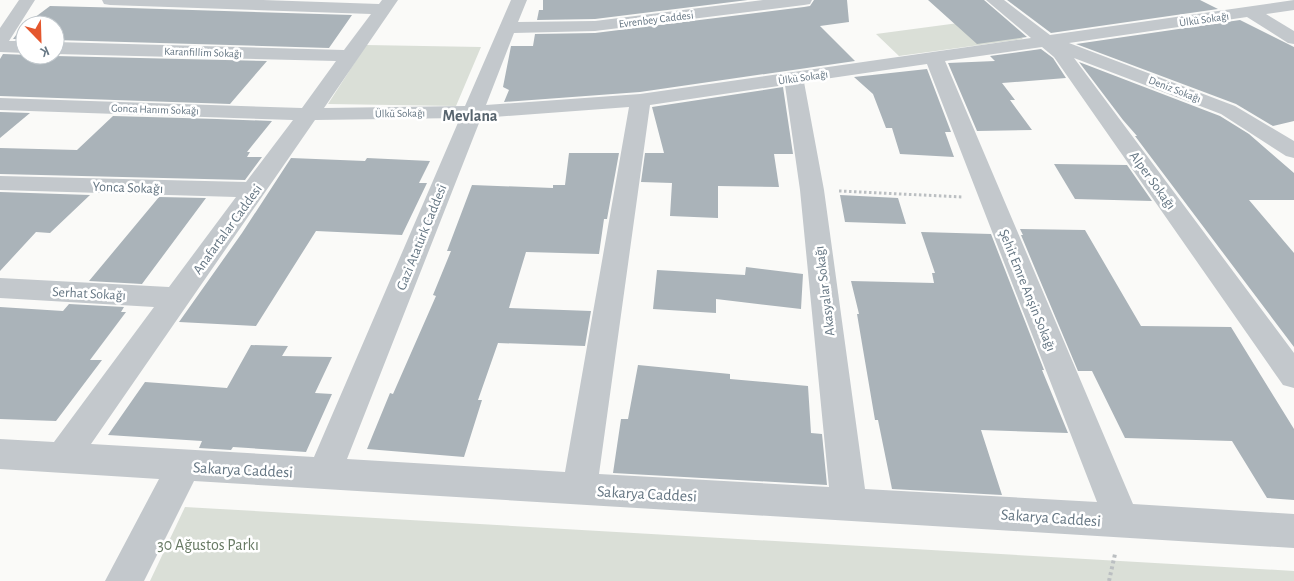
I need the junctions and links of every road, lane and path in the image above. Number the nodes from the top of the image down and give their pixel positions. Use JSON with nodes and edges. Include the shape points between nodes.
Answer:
{"nodes":[{"id":1,"x":27,"y":0,"type":"edge"},
{"id":2,"x":110,"y":0,"type":"edge"},
{"id":3,"x":519,"y":0,"type":"edge"},
{"id":4,"x":804,"y":0,"type":"edge"},
{"id":5,"x":994,"y":0,"type":"edge"},
{"id":6,"x":387,"y":4,"type":"edge"},
{"id":7,"x":1294,"y":5,"type":"edge"},
{"id":8,"x":1251,"y":12,"type":"junction"},
{"id":9,"x":508,"y":28,"type":"junction"},
{"id":10,"x":1294,"y":39,"type":"edge"},
{"id":11,"x":0,"y":41,"type":"edge"},
{"id":12,"x":1048,"y":41,"type":"junction"},
{"id":13,"x":0,"y":46,"type":"edge"},
{"id":14,"x":15,"y":47,"type":"edge"},
{"id":15,"x":65,"y":48,"type":"edge"},
{"id":16,"x":350,"y":56,"type":"junction"},
{"id":17,"x":934,"y":58,"type":"junction"},
{"id":18,"x":794,"y":78,"type":"junction"},
{"id":19,"x":640,"y":100,"type":"junction"},
{"id":20,"x":0,"y":104,"type":"edge"},
{"id":21,"x":472,"y":112,"type":"junction"},
{"id":22,"x":310,"y":114,"type":"junction"},
{"id":23,"x":1267,"y":134,"type":"junction"},
{"id":24,"x":1294,"y":135,"type":"edge"},
{"id":25,"x":1294,"y":151,"type":"edge"},
{"id":26,"x":0,"y":183,"type":"edge"},
{"id":27,"x":255,"y":190,"type":"junction"},
{"id":28,"x":812,"y":190,"type":"junction"},
{"id":29,"x":991,"y":198,"type":"junction"},
{"id":30,"x":0,"y":288,"type":"edge"},
{"id":31,"x":178,"y":298,"type":"junction"},
{"id":32,"x":1294,"y":376,"type":"edge"},
{"id":33,"x":0,"y":454,"type":"edge"},
{"id":34,"x":62,"y":458,"type":"junction"},
{"id":35,"x":184,"y":465,"type":"junction"},
{"id":36,"x":324,"y":473,"type":"junction"},
{"id":37,"x":579,"y":489,"type":"junction"},
{"id":38,"x":849,"y":505,"type":"junction"},
{"id":39,"x":1122,"y":521,"type":"junction"},
{"id":40,"x":1294,"y":532,"type":"edge"},
{"id":41,"x":124,"y":581,"type":"edge"}],
"edges":[{"from":1,"to":11,"type":"street"},
{"from":2,"to":6,"type":"street"},
{"from":3,"to":9,"type":"street","name":"Gazi Atatürk Caddesi"},
{"from":4,"to":9,"type":"street","name":"Evrenbey Caddesi","via":[[595,26]]},
{"from":5,"to":12,"type":"street","name":"Alper Sokağı"},
{"from":6,"to":16,"type":"street","name":"Anafartalar Caddesi"},
{"from":7,"to":8,"type":"street","name":"Ülkü Sokağı"},
{"from":8,"to":10,"type":"street"},
{"from":8,"to":12,"type":"street","name":"Ülkü Sokağı"},
{"from":9,"to":21,"type":"street","name":"Gazi Atatürk Caddesi"},
{"from":12,"to":17,"type":"street","name":"Ülkü Sokağı"},
{"from":12,"to":23,"type":"street","name":"Deniz Sokağı","via":[[1228,110]]},
{"from":12,"to":32,"type":"street","name":"Alper Sokağı","via":[[1067,61]]},
{"from":13,"to":14,"type":"street"},
{"from":15,"to":16,"type":"street","name":"Karanfillim Sokağı"},
{"from":16,"to":22,"type":"street","name":"Anafartalar Caddesi"},
{"from":17,"to":18,"type":"street","name":"Ülkü Sokağı"},
{"from":17,"to":29,"type":"street","name":"Şehit Emre Anşin Sokağı"},
{"from":18,"to":19,"type":"street","name":"Ülkü Sokağı"},
{"from":18,"to":28,"type":"street","name":"Akasyalar Sokağı"},
{"from":19,"to":21,"type":"street","name":"Ülkü Sokağı"},
{"from":19,"to":37,"type":"street"},
{"from":20,"to":22,"type":"street","name":"Gonca Hanım Sokağı"},
{"from":21,"to":22,"type":"street","name":"Ülkü Sokağı"},
{"from":21,"to":36,"type":"street","name":"Gazi Atatürk Caddesi"},
{"from":22,"to":27,"type":"street","name":"Anafartalar Caddesi"},
{"from":23,"to":24,"type":"street"},
{"from":23,"to":25,"type":"street","name":"Deniz Sokağı"},
{"from":26,"to":27,"type":"street","name":"Yonca Sokağı"},
{"from":27,"to":31,"type":"street","name":"Anafartalar Caddesi"},
{"from":28,"to":29,"type":"path"},
{"from":28,"to":38,"type":"street","name":"Akasyalar Sokağı"},
{"from":29,"to":39,"type":"street","name":"Şehit Emre Anşin Sokağı"},
{"from":30,"to":31,"type":"street","name":"Serhat Sokağı"},
{"from":31,"to":34,"type":"street","name":"Anafartalar Caddesi"},
{"from":33,"to":34,"type":"street","name":"Sakarya Caddesi"},
{"from":34,"to":35,"type":"street","name":"Sakarya Caddesi"},
{"from":35,"to":36,"type":"street","name":"Sakarya Caddesi"},
{"from":35,"to":41,"type":"street"},
{"from":36,"to":37,"type":"street","name":"Sakarya Caddesi"},
{"from":37,"to":38,"type":"street","name":"Sakarya Caddesi"},
{"from":38,"to":39,"type":"street","name":"Sakarya Caddesi"},
{"from":39,"to":40,"type":"street","name":"Sakarya Caddesi"}]}
